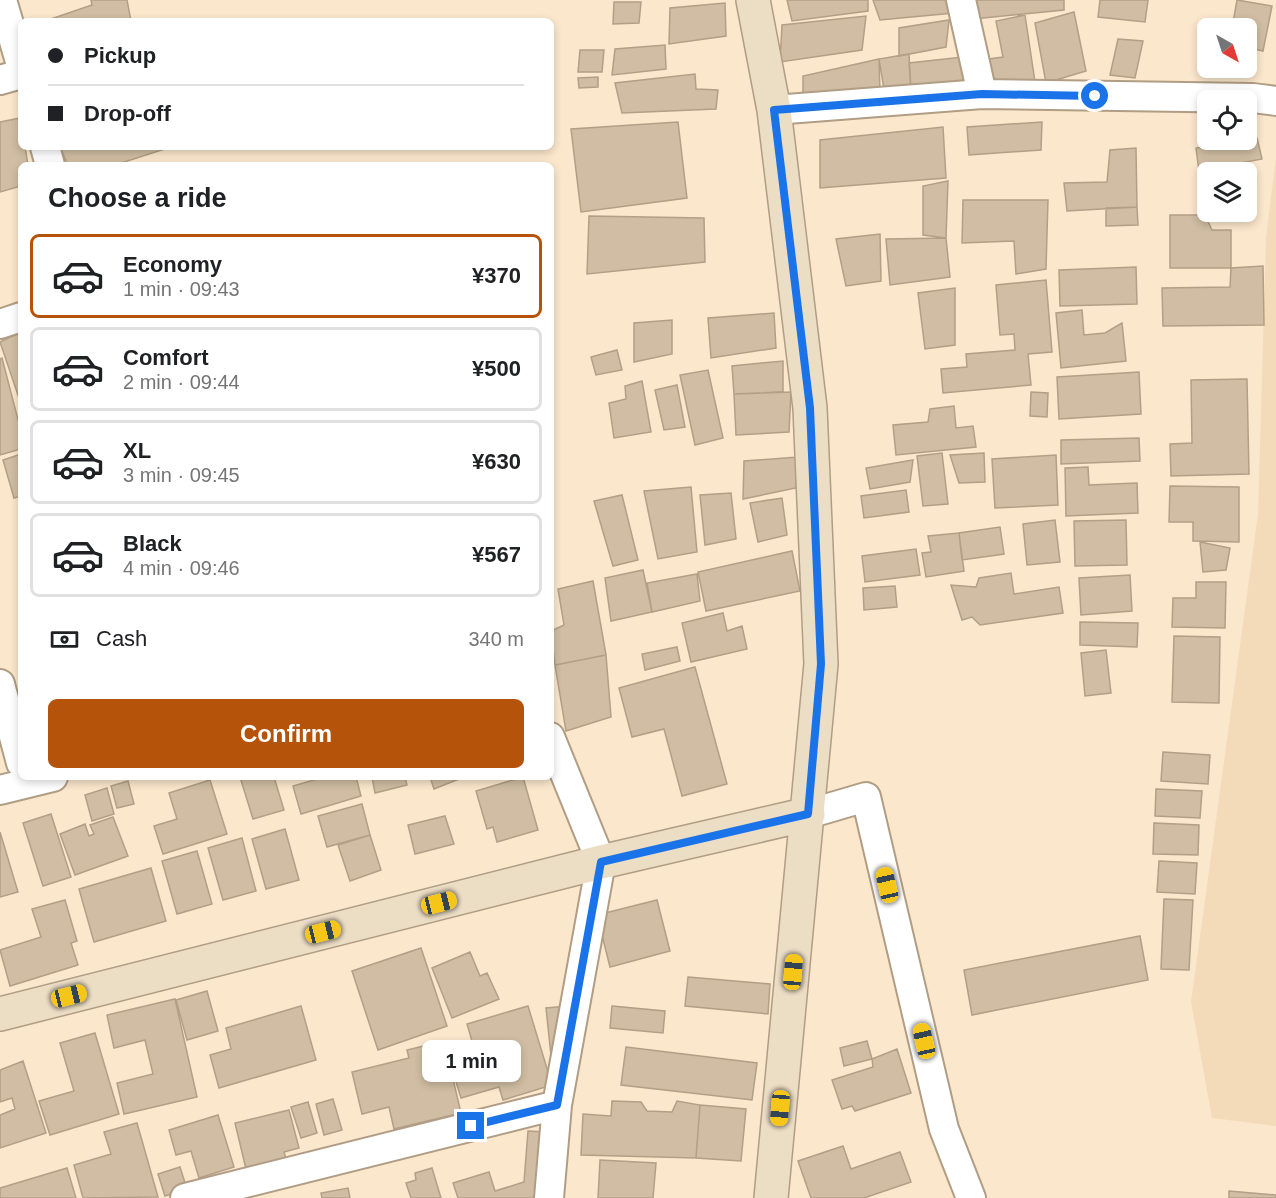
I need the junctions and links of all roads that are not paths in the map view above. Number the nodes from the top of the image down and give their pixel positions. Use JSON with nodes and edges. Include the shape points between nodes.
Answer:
{"nodes":[{"id":1,"x":2,"y":0,"type":"edge"},
{"id":2,"x":753,"y":0,"type":"edge"},
{"id":3,"x":961,"y":0,"type":"edge"},
{"id":4,"x":18,"y":55,"type":"edge"},
{"id":5,"x":18,"y":75,"type":"edge"},
{"id":6,"x":0,"y":80,"type":"edge"},
{"id":7,"x":982,"y":94,"type":"junction"},
{"id":8,"x":1276,"y":101,"type":"edge"},
{"id":9,"x":774,"y":110,"type":"junction"},
{"id":10,"x":18,"y":318,"type":"edge"},
{"id":11,"x":0,"y":324,"type":"edge"},
{"id":12,"x":0,"y":684,"type":"edge"},
{"id":13,"x":554,"y":747,"type":"edge"},
{"id":14,"x":18,"y":752,"type":"edge"},
{"id":15,"x":808,"y":814,"type":"junction"},
{"id":16,"x":601,"y":862,"type":"junction"},
{"id":17,"x":0,"y":1014,"type":"edge"},
{"id":18,"x":557,"y":1105,"type":"junction"},
{"id":19,"x":185,"y":1198,"type":"edge"},
{"id":20,"x":549,"y":1198,"type":"edge"},
{"id":21,"x":771,"y":1198,"type":"edge"},
{"id":22,"x":971,"y":1198,"type":"edge"}],
"edges":[{"from":1,"to":4,"type":"street"},
{"from":2,"to":9,"type":"street"},
{"from":3,"to":7,"type":"street"},
{"from":5,"to":6,"type":"street"},
{"from":7,"to":8,"type":"street"},
{"from":7,"to":9,"type":"street"},
{"from":9,"to":15,"type":"street","via":[[810,408],[821,664]]},
{"from":10,"to":11,"type":"street"},
{"from":12,"to":14,"type":"street"},
{"from":13,"to":16,"type":"street"},
{"from":15,"to":16,"type":"street"},
{"from":15,"to":21,"type":"street"},
{"from":15,"to":22,"type":"street","via":[[866,797],[944,1129]]},
{"from":16,"to":17,"type":"street"},
{"from":16,"to":18,"type":"street"},
{"from":18,"to":19,"type":"street"},
{"from":18,"to":20,"type":"street"}]}
